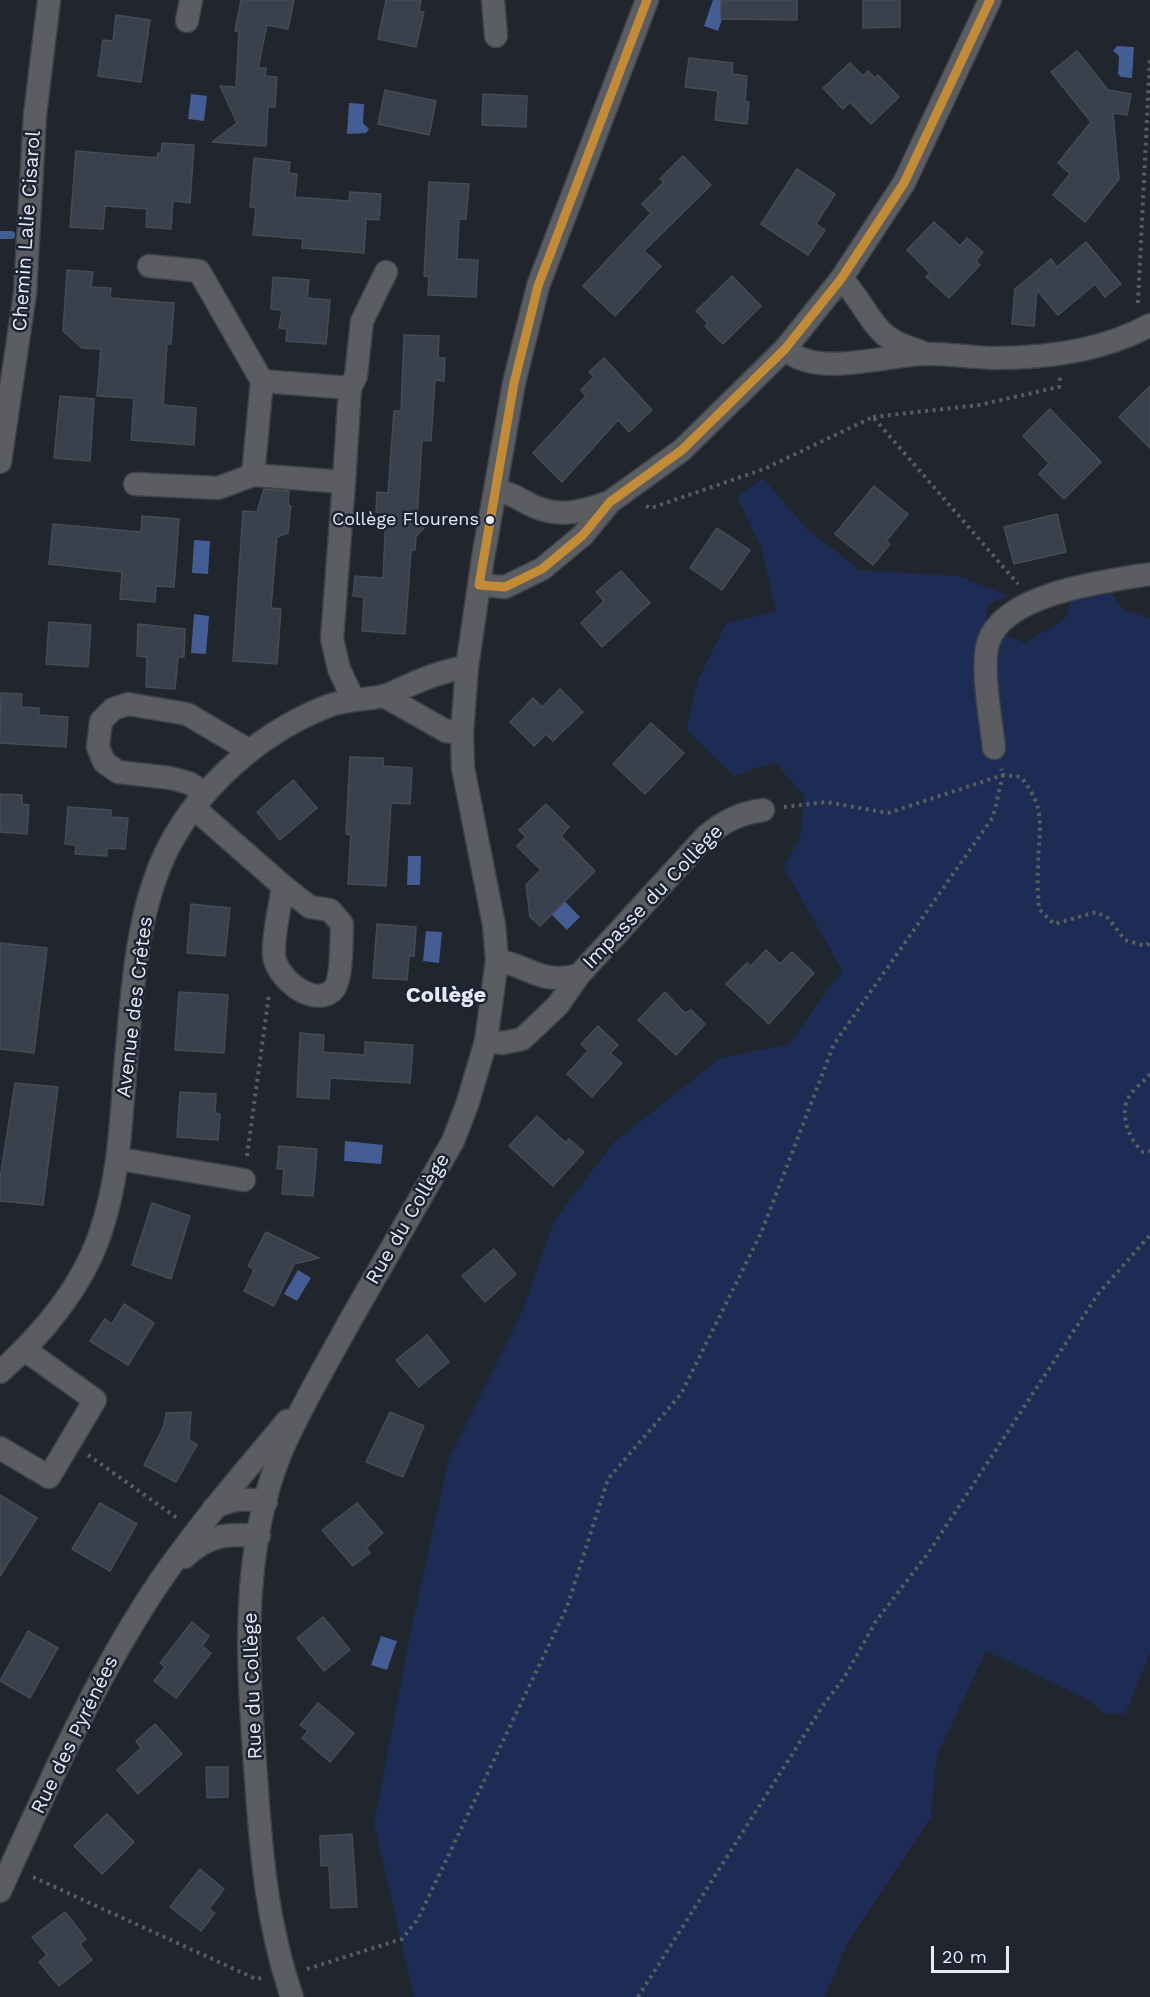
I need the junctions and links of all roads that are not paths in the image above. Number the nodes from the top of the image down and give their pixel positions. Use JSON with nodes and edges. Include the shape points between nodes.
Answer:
{"nodes":[{"id":1,"x":49,"y":0,"type":"edge"},
{"id":2,"x":493,"y":0,"type":"edge"},
{"id":3,"x":648,"y":0,"type":"edge"},
{"id":4,"x":990,"y":0,"type":"edge"},
{"id":5,"x":496,"y":36,"type":"dead end"},
{"id":6,"x":149,"y":266,"type":"dead end"},
{"id":7,"x":386,"y":272,"type":"dead end"},
{"id":8,"x":841,"y":279,"type":"junction"},
{"id":9,"x":1147,"y":327,"type":"edge"},
{"id":10,"x":785,"y":349,"type":"junction"},
{"id":11,"x":926,"y":354,"type":"junction"},
{"id":12,"x":262,"y":381,"type":"junction"},
{"id":13,"x":350,"y":388,"type":"junction"},
{"id":14,"x":0,"y":462,"type":"edge"},
{"id":15,"x":254,"y":475,"type":"junction"},
{"id":16,"x":344,"y":482,"type":"junction"},
{"id":17,"x":135,"y":484,"type":"dead end"},
{"id":18,"x":495,"y":491,"type":"junction"},
{"id":19,"x":615,"y":499,"type":"junction"},
{"id":20,"x":1150,"y":574,"type":"edge"},
{"id":21,"x":479,"y":585,"type":"junction"},
{"id":22,"x":466,"y":666,"type":"junction"},
{"id":23,"x":384,"y":696,"type":"junction"},
{"id":24,"x":353,"y":699,"type":"junction"},
{"id":25,"x":462,"y":733,"type":"junction"},
{"id":26,"x":994,"y":748,"type":"road end"},
{"id":27,"x":250,"y":751,"type":"junction"},
{"id":28,"x":200,"y":800,"type":"junction"},
{"id":29,"x":763,"y":810,"type":"road end"},
{"id":30,"x":283,"y":886,"type":"junction"},
{"id":31,"x":497,"y":960,"type":"junction"},
{"id":32,"x":579,"y":975,"type":"junction"},
{"id":33,"x":486,"y":1041,"type":"junction"},
{"id":34,"x":120,"y":1159,"type":"junction"},
{"id":35,"x":244,"y":1180,"type":"road end"},
{"id":36,"x":25,"y":1350,"type":"junction"},
{"id":37,"x":0,"y":1372,"type":"edge"},
{"id":38,"x":308,"y":1396,"type":"junction"},
{"id":39,"x":0,"y":1448,"type":"edge"},
{"id":40,"x":266,"y":1502,"type":"junction"},
{"id":41,"x":214,"y":1508,"type":"junction"},
{"id":42,"x":259,"y":1536,"type":"junction"},
{"id":43,"x":159,"y":1583,"type":"junction"},
{"id":44,"x":0,"y":1891,"type":"edge"},
{"id":45,"x":292,"y":1997,"type":"edge"}],
"edges":[{"from":1,"to":14,"type":"street","name":"Chemin Lalie Cisarol","via":[[35,115],[25,293]]},
{"from":2,"to":5,"type":"street"},
{"from":3,"to":18,"type":"street","name":"Rue du Collège","via":[[538,286],[514,383]]},
{"from":4,"to":8,"type":"street","via":[[904,183]]},
{"from":6,"to":12,"type":"street","via":[[199,271]]},
{"from":7,"to":13,"type":"street","via":[[362,321],[356,376]]},
{"from":8,"to":10,"type":"street"},
{"from":8,"to":11,"type":"street","via":[[853,289],[881,331],[898,344]]},
{"from":9,"to":11,"type":"street","via":[[1126,338],[1064,352],[994,358]]},
{"from":10,"to":11,"type":"street","via":[[795,358],[817,365]]},
{"from":10,"to":19,"type":"street","via":[[682,450]]},
{"from":12,"to":13,"type":"street"},
{"from":12,"to":15,"type":"street"},
{"from":13,"to":16,"type":"street"},
{"from":15,"to":16,"type":"street"},
{"from":15,"to":17,"type":"street","via":[[218,488]]},
{"from":16,"to":24,"type":"street","via":[[332,639],[339,669]]},
{"from":18,"to":19,"type":"street","via":[[510,492],[538,508],[561,514]]},
{"from":18,"to":21,"type":"street","name":"Rue du Collège"},
{"from":19,"to":21,"type":"street","via":[[583,535],[542,569],[506,587]]},
{"from":20,"to":26,"type":"street","via":[[1110,580],[1032,601],[1003,620],[988,643],[987,687]]},
{"from":21,"to":22,"type":"street","name":"Rue du Collège"},
{"from":22,"to":23,"type":"street","name":"Avenue des Crêtes","via":[[449,669]]},
{"from":22,"to":25,"type":"street","name":"Rue du Collège"},
{"from":23,"to":24,"type":"street","name":"Avenue des Crêtes"},
{"from":23,"to":25,"type":"street","via":[[447,730]]},
{"from":24,"to":27,"type":"street","name":"Avenue des Crêtes","via":[[300,720]]},
{"from":25,"to":31,"type":"street","name":"Rue du Collège","via":[[464,768]]},
{"from":27,"to":28,"type":"street","name":"Avenue des Crêtes","via":[[226,770]]},
{"from":27,"to":28,"type":"street","via":[[188,714],[128,704],[113,709],[101,722],[98,747],[104,762],[118,772],[189,783]]},
{"from":28,"to":30,"type":"street"},
{"from":28,"to":34,"type":"street","name":"Avenue des Crêtes","via":[[178,831],[155,878],[141,935],[126,1059]]},
{"from":29,"to":32,"type":"street","name":"Impasse du Collège","via":[[724,821],[707,835]]},
{"from":30,"to":30,"type":"street","via":[[274,957],[293,987],[304,993],[324,995],[338,982],[342,924],[330,910],[310,907]]},
{"from":31,"to":32,"type":"street","name":"Impasse du Collège","via":[[560,980]]},
{"from":31,"to":33,"type":"street","name":"Rue du Collège"},
{"from":32,"to":33,"type":"street","name":"Impasse du Collège","via":[[558,1005],[522,1039]]},
{"from":33,"to":38,"type":"street","name":"Rue du Collège","via":[[453,1141]]},
{"from":34,"to":35,"type":"street"},
{"from":34,"to":36,"type":"street","name":"Avenue des Crêtes","via":[[100,1234],[79,1277]]},
{"from":36,"to":37,"type":"street","name":"Avenue des Crêtes"},
{"from":36,"to":39,"type":"street","via":[[95,1400],[49,1477]]},
{"from":38,"to":40,"type":"street","name":"Rue du Collège","via":[[280,1454]]},
{"from":38,"to":41,"type":"street","name":"Rue des Pyrénées"},
{"from":40,"to":41,"type":"street","via":[[239,1498]]},
{"from":40,"to":42,"type":"street","name":"Rue du Collège"},
{"from":41,"to":43,"type":"street","name":"Rue des Pyrénées"},
{"from":42,"to":43,"type":"street","name":"Rue des Pyrénées","via":[[225,1534],[206,1540]]},
{"from":42,"to":45,"type":"street","name":"Rue du Collège","via":[[251,1593],[249,1651],[253,1733],[263,1869],[274,1941]]},
{"from":43,"to":44,"type":"street","name":"Rue des Pyrénées","via":[[85,1710]]}]}
